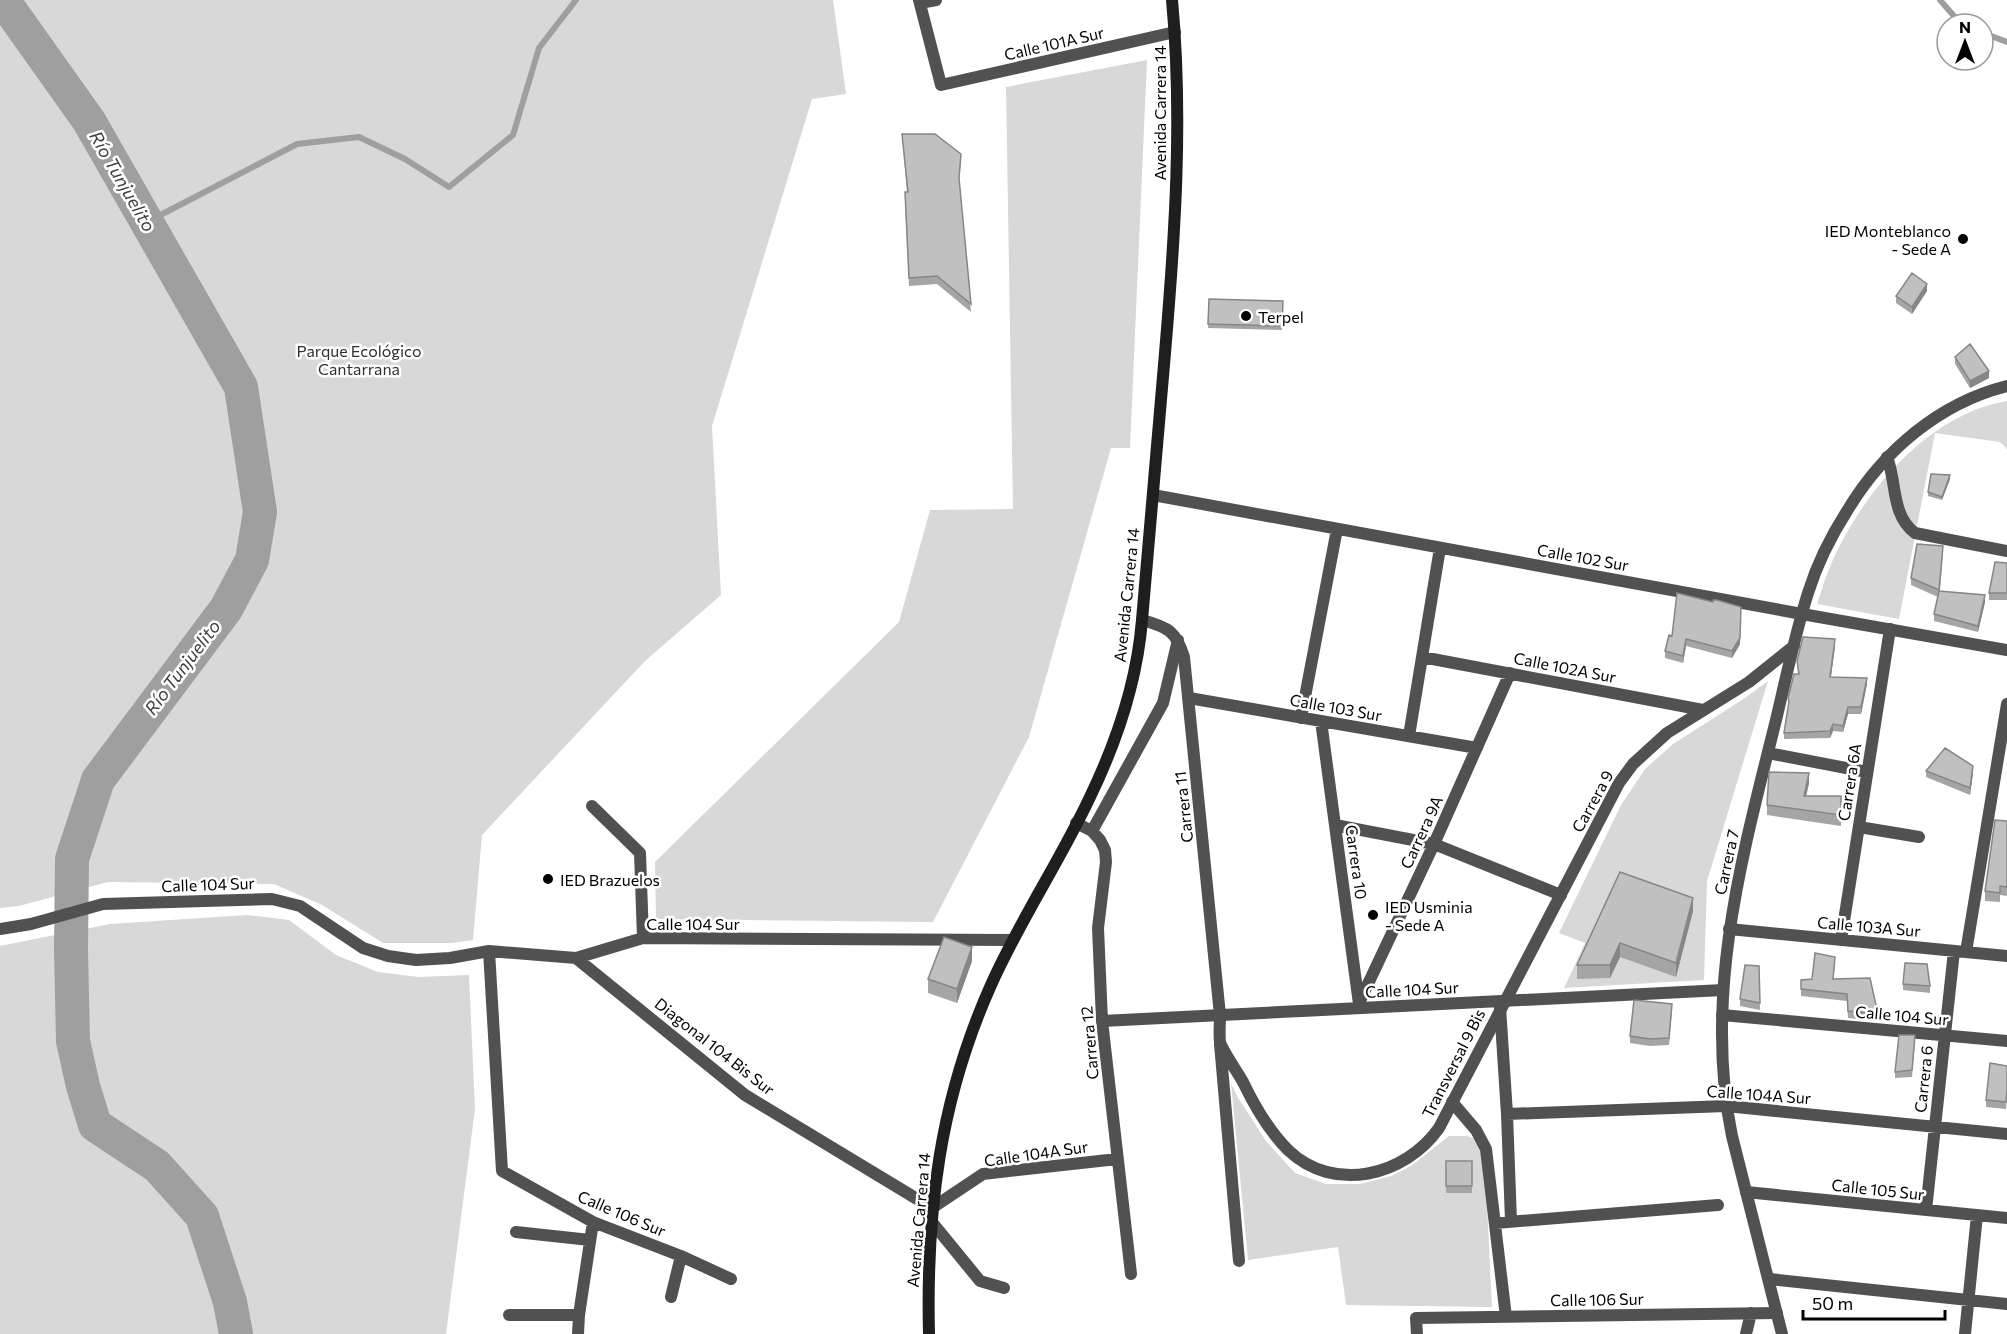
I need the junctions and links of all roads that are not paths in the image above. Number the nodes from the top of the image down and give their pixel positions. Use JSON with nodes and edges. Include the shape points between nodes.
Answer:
{"nodes":[{"id":1,"x":936,"y":0,"type":"edge"},
{"id":2,"x":1172,"y":0,"type":"edge"},
{"id":3,"x":919,"y":2,"type":"edge"},
{"id":4,"x":1175,"y":32,"type":"junction"},
{"id":5,"x":2007,"y":386,"type":"edge"},
{"id":6,"x":1887,"y":457,"type":"junction"},
{"id":7,"x":1153,"y":495,"type":"junction"},
{"id":8,"x":1337,"y":529,"type":"junction"},
{"id":9,"x":1440,"y":548,"type":"junction"},
{"id":10,"x":2007,"y":551,"type":"edge"},
{"id":11,"x":1802,"y":614,"type":"junction"},
{"id":12,"x":1142,"y":620,"type":"junction"},
{"id":13,"x":1890,"y":629,"type":"junction"},
{"id":14,"x":1178,"y":640,"type":"junction"},
{"id":15,"x":1794,"y":646,"type":"junction"},
{"id":16,"x":2007,"y":650,"type":"edge"},
{"id":17,"x":1422,"y":657,"type":"junction"},
{"id":18,"x":1510,"y":673,"type":"junction"},
{"id":19,"x":1189,"y":698,"type":"junction"},
{"id":20,"x":2007,"y":704,"type":"edge"},
{"id":21,"x":1702,"y":710,"type":"junction"},
{"id":22,"x":1301,"y":718,"type":"junction"},
{"id":23,"x":1321,"y":721,"type":"junction"},
{"id":24,"x":1409,"y":736,"type":"junction"},
{"id":25,"x":1477,"y":748,"type":"junction"},
{"id":26,"x":1768,"y":753,"type":"junction"},
{"id":27,"x":1867,"y":772,"type":"junction"},
{"id":28,"x":592,"y":806,"type":"dead end"},
{"id":29,"x":1076,"y":823,"type":"junction"},
{"id":30,"x":1335,"y":825,"type":"junction"},
{"id":31,"x":1859,"y":827,"type":"junction"},
{"id":32,"x":1092,"y":831,"type":"junction"},
{"id":33,"x":1919,"y":837,"type":"dead end"},
{"id":34,"x":1434,"y":844,"type":"junction"},
{"id":35,"x":1561,"y":895,"type":"junction"},
{"id":36,"x":0,"y":929,"type":"edge"},
{"id":37,"x":1729,"y":929,"type":"junction"},
{"id":38,"x":643,"y":938,"type":"junction"},
{"id":39,"x":1013,"y":940,"type":"junction"},
{"id":40,"x":1841,"y":940,"type":"junction"},
{"id":41,"x":489,"y":951,"type":"junction"},
{"id":42,"x":1959,"y":951,"type":"junction"},
{"id":43,"x":2007,"y":956,"type":"edge"},
{"id":44,"x":576,"y":958,"type":"junction"},
{"id":45,"x":1723,"y":990,"type":"junction"},
{"id":46,"x":1502,"y":1004,"type":"junction"},
{"id":47,"x":1359,"y":1005,"type":"junction"},
{"id":48,"x":1220,"y":1015,"type":"junction"},
{"id":49,"x":1722,"y":1015,"type":"junction"},
{"id":50,"x":1102,"y":1021,"type":"junction"},
{"id":51,"x":1944,"y":1036,"type":"junction"},
{"id":52,"x":2007,"y":1041,"type":"edge"},
{"id":53,"x":1220,"y":1044,"type":"junction"},
{"id":54,"x":1452,"y":1102,"type":"junction"},
{"id":55,"x":1726,"y":1106,"type":"junction"},
{"id":56,"x":1507,"y":1114,"type":"junction"},
{"id":57,"x":1935,"y":1127,"type":"junction"},
{"id":58,"x":2007,"y":1134,"type":"edge"},
{"id":59,"x":1117,"y":1159,"type":"junction"},
{"id":60,"x":1746,"y":1192,"type":"junction"},
{"id":61,"x":1718,"y":1205,"type":"dead end"},
{"id":62,"x":1926,"y":1210,"type":"junction"},
{"id":63,"x":932,"y":1215,"type":"junction"},
{"id":64,"x":1977,"y":1215,"type":"junction"},
{"id":65,"x":2007,"y":1218,"type":"edge"},
{"id":66,"x":1511,"y":1221,"type":"junction"},
{"id":67,"x":593,"y":1222,"type":"junction"},
{"id":68,"x":1496,"y":1223,"type":"junction"},
{"id":69,"x":516,"y":1232,"type":"dead end"},
{"id":70,"x":590,"y":1240,"type":"junction"},
{"id":71,"x":681,"y":1256,"type":"junction"},
{"id":72,"x":1239,"y":1261,"type":"dead end"},
{"id":73,"x":1131,"y":1274,"type":"dead end"},
{"id":74,"x":731,"y":1279,"type":"dead end"},
{"id":75,"x":1768,"y":1279,"type":"junction"},
{"id":76,"x":1004,"y":1288,"type":"dead end"},
{"id":77,"x":671,"y":1298,"type":"dead end"},
{"id":78,"x":1968,"y":1300,"type":"junction"},
{"id":79,"x":2007,"y":1305,"type":"edge"},
{"id":80,"x":1751,"y":1313,"type":"junction"},
{"id":81,"x":1777,"y":1313,"type":"junction"},
{"id":82,"x":579,"y":1315,"type":"junction"},
{"id":83,"x":509,"y":1316,"type":"dead end"},
{"id":84,"x":1506,"y":1317,"type":"junction"},
{"id":85,"x":578,"y":1334,"type":"edge"},
{"id":86,"x":928,"y":1334,"type":"edge"},
{"id":87,"x":1417,"y":1334,"type":"edge"},
{"id":88,"x":1746,"y":1334,"type":"edge"},
{"id":89,"x":1782,"y":1334,"type":"edge"},
{"id":90,"x":1965,"y":1334,"type":"edge"}],
"edges":[{"from":1,"to":3,"type":"street"},
{"from":2,"to":4,"type":"main road","name":"Avenida Carrera 14"},
{"from":3,"to":4,"type":"street","name":"Calle 101A Sur","via":[[941,86]]},
{"from":4,"to":7,"type":"main road","name":"Avenida Carrera 14","via":[[1178,159]]},
{"from":5,"to":6,"type":"street","name":"Carrera 7","via":[[1960,402],[1916,430]]},
{"from":6,"to":10,"type":"street","via":[[1898,511],[1906,526],[1915,533]]},
{"from":6,"to":11,"type":"street","name":"Carrera 7","via":[[1858,494],[1831,539]]},
{"from":7,"to":8,"type":"street","name":"Calle 102 Sur"},
{"from":7,"to":12,"type":"main road","name":"Avenida Carrera 14"},
{"from":8,"to":9,"type":"street","name":"Calle 102 Sur"},
{"from":8,"to":22,"type":"street"},
{"from":9,"to":11,"type":"street","name":"Calle 102 Sur"},
{"from":9,"to":17,"type":"street"},
{"from":11,"to":13,"type":"street","name":"Calle 102 Sur"},
{"from":11,"to":15,"type":"street","name":"Carrera 7"},
{"from":12,"to":14,"type":"street","via":[[1159,624]]},
{"from":12,"to":29,"type":"main road","name":"Avenida Carrera 14","via":[[1136,664],[1122,717],[1107,760]]},
{"from":13,"to":16,"type":"street","name":"Calle 102 Sur"},
{"from":13,"to":27,"type":"street","name":"Carrera 6A"},
{"from":14,"to":19,"type":"street","name":"Carrera 11"},
{"from":14,"to":32,"type":"street","via":[[1163,703]]},
{"from":15,"to":21,"type":"street","name":"Carrera 9","via":[[1749,682]]},
{"from":15,"to":26,"type":"street","name":"Carrera 7"},
{"from":17,"to":18,"type":"street","name":"Calle 102A Sur"},
{"from":17,"to":24,"type":"street"},
{"from":18,"to":21,"type":"street","name":"Calle 102A Sur"},
{"from":18,"to":25,"type":"street","name":"Carrera 9A"},
{"from":19,"to":22,"type":"street","name":"Calle 103 Sur"},
{"from":19,"to":48,"type":"street","name":"Carrera 11"},
{"from":20,"to":42,"type":"street","name":"Carrera 6"},
{"from":21,"to":35,"type":"street","name":"Carrera 9","via":[[1666,732],[1618,783]]},
{"from":22,"to":23,"type":"street","name":"Calle 103 Sur"},
{"from":23,"to":24,"type":"street","name":"Calle 103 Sur"},
{"from":23,"to":30,"type":"street","name":"Carrera 10"},
{"from":24,"to":25,"type":"street","name":"Calle 103 Sur"},
{"from":25,"to":34,"type":"street","name":"Carrera 9A"},
{"from":26,"to":27,"type":"street"},
{"from":26,"to":37,"type":"street","name":"Carrera 7"},
{"from":27,"to":31,"type":"street","name":"Carrera 6A"},
{"from":28,"to":38,"type":"street","via":[[640,853]]},
{"from":29,"to":32,"type":"street"},
{"from":29,"to":39,"type":"main road","name":"Avenida Carrera 14"},
{"from":30,"to":34,"type":"street"},
{"from":30,"to":47,"type":"street","name":"Carrera 10"},
{"from":31,"to":33,"type":"street"},
{"from":31,"to":40,"type":"street","name":"Carrera 6A"},
{"from":32,"to":50,"type":"street","name":"Carrera 12","via":[[1105,850],[1106,862],[1098,928]]},
{"from":34,"to":35,"type":"street"},
{"from":34,"to":47,"type":"street","name":"Carrera 9A"},
{"from":35,"to":46,"type":"street","name":"Carrera 9"},
{"from":36,"to":41,"type":"street","name":"Calle 104 Sur","via":[[103,904],[272,899],[300,906],[363,948],[388,956],[416,960]]},
{"from":37,"to":40,"type":"street","name":"Calle 103A Sur"},
{"from":37,"to":45,"type":"street","name":"Carrera 7"},
{"from":38,"to":39,"type":"street","name":"Calle 104 Sur"},
{"from":38,"to":44,"type":"street","name":"Calle 104 Sur"},
{"from":39,"to":63,"type":"main road","name":"Avenida Carrera 14","via":[[959,1067],[946,1115]]},
{"from":40,"to":42,"type":"street","name":"Calle 103A Sur"},
{"from":41,"to":44,"type":"street","name":"Calle 104 Sur"},
{"from":41,"to":67,"type":"street","name":"Calle 106 Sur","via":[[502,1171]]},
{"from":42,"to":43,"type":"street","name":"Calle 103A Sur"},
{"from":42,"to":51,"type":"street","name":"Carrera 6"},
{"from":44,"to":63,"type":"street","name":"Diagonal 104 Bis Sur","via":[[745,1095]]},
{"from":45,"to":46,"type":"street","name":"Calle 104 Sur"},
{"from":45,"to":49,"type":"street","name":"Carrera 7"},
{"from":46,"to":47,"type":"street","name":"Calle 104 Sur"},
{"from":46,"to":54,"type":"street","name":"Transversal 9 Bis"},
{"from":46,"to":56,"type":"street"},
{"from":47,"to":48,"type":"street","name":"Calle 104 Sur"},
{"from":48,"to":50,"type":"street","name":"Calle 104 Sur"},
{"from":48,"to":53,"type":"street","name":"Carrera 11"},
{"from":49,"to":51,"type":"street","name":"Calle 104 Sur"},
{"from":49,"to":55,"type":"street","name":"Carrera 7"},
{"from":50,"to":59,"type":"street","name":"Carrera 12"},
{"from":51,"to":52,"type":"street","name":"Calle 104 Sur"},
{"from":51,"to":57,"type":"street","name":"Carrera 6"},
{"from":53,"to":54,"type":"street","name":"Transversal 9 Bis","via":[[1289,1151],[1312,1167],[1340,1176],[1384,1171],[1410,1159],[1431,1140]]},
{"from":53,"to":72,"type":"street"},
{"from":54,"to":68,"type":"street","via":[[1476,1130],[1486,1149]]},
{"from":55,"to":56,"type":"street","name":"Calle 104A Sur"},
{"from":55,"to":57,"type":"street","name":"Calle 104A Sur"},
{"from":55,"to":60,"type":"street","name":"Carrera 7"},
{"from":56,"to":66,"type":"street"},
{"from":57,"to":58,"type":"street","name":"Calle 104A Sur"},
{"from":57,"to":62,"type":"street","name":"Carrera 6"},
{"from":59,"to":63,"type":"street","name":"Calle 104A Sur","via":[[983,1174]]},
{"from":59,"to":73,"type":"street","name":"Carrera 12"},
{"from":60,"to":62,"type":"street","name":"Calle 105 Sur"},
{"from":60,"to":75,"type":"street","name":"Carrera 7"},
{"from":61,"to":66,"type":"street"},
{"from":62,"to":64,"type":"street","name":"Calle 105 Sur"},
{"from":63,"to":76,"type":"street","via":[[981,1281]]},
{"from":63,"to":86,"type":"main road","name":"Avenida Carrera 14"},
{"from":64,"to":65,"type":"street","name":"Calle 105 Sur"},
{"from":64,"to":78,"type":"street"},
{"from":66,"to":68,"type":"street"},
{"from":67,"to":70,"type":"street"},
{"from":67,"to":71,"type":"street","name":"Calle 106 Sur"},
{"from":68,"to":84,"type":"street"},
{"from":69,"to":70,"type":"street"},
{"from":70,"to":82,"type":"street"},
{"from":71,"to":74,"type":"street","name":"Calle 106 Sur"},
{"from":71,"to":77,"type":"street"},
{"from":75,"to":78,"type":"street"},
{"from":75,"to":81,"type":"street","name":"Carrera 7"},
{"from":78,"to":79,"type":"street"},
{"from":78,"to":90,"type":"street"},
{"from":80,"to":81,"type":"street","name":"Calle 106 Sur"},
{"from":80,"to":84,"type":"street","name":"Calle 106 Sur"},
{"from":80,"to":88,"type":"street"},
{"from":81,"to":89,"type":"street","name":"Carrera 7"},
{"from":82,"to":83,"type":"street"},
{"from":82,"to":85,"type":"street"},
{"from":84,"to":87,"type":"street","name":"Calle 106 Sur","via":[[1416,1318]]}]}
